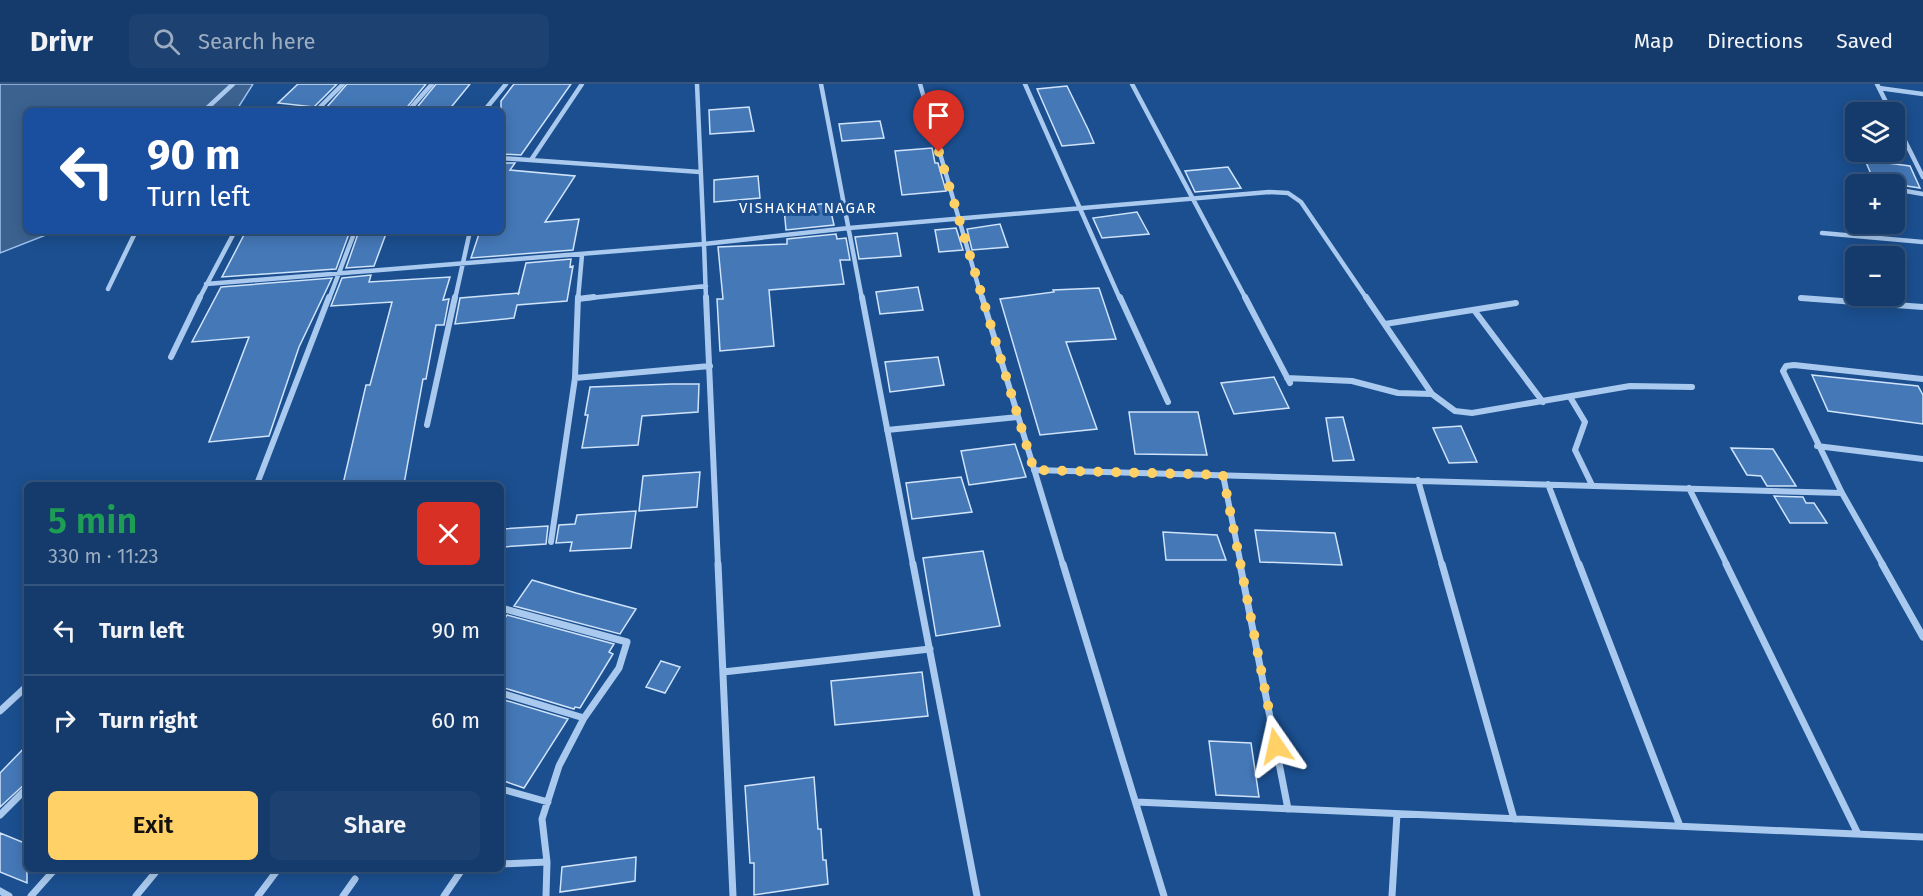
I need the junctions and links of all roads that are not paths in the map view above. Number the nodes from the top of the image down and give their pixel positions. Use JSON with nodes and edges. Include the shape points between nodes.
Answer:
{"nodes":[{"id":1,"x":233,"y":84,"type":"edge"},
{"id":2,"x":343,"y":84,"type":"edge"},
{"id":3,"x":432,"y":84,"type":"edge"},
{"id":4,"x":506,"y":84,"type":"edge"},
{"id":5,"x":582,"y":84,"type":"edge"},
{"id":6,"x":697,"y":84,"type":"edge"},
{"id":7,"x":820,"y":84,"type":"edge"},
{"id":8,"x":920,"y":84,"type":"edge"},
{"id":9,"x":1025,"y":84,"type":"edge"},
{"id":10,"x":1132,"y":84,"type":"edge"},
{"id":11,"x":1878,"y":86,"type":"edge"},
{"id":12,"x":1923,"y":94,"type":"edge"},
{"id":13,"x":1886,"y":102,"type":"edge"},
{"id":14,"x":207,"y":108,"type":"edge"},
{"id":15,"x":319,"y":108,"type":"edge"},
{"id":16,"x":411,"y":108,"type":"edge"},
{"id":17,"x":486,"y":108,"type":"edge"},
{"id":18,"x":1905,"y":141,"type":"edge"},
{"id":19,"x":504,"y":158,"type":"edge"},
{"id":20,"x":531,"y":160,"type":"junction"},
{"id":21,"x":700,"y":172,"type":"junction"},
{"id":22,"x":1923,"y":177,"type":"edge"},
{"id":23,"x":1905,"y":191,"type":"edge"},
{"id":24,"x":1923,"y":194,"type":"edge"},
{"id":25,"x":1194,"y":198,"type":"junction"},
{"id":26,"x":1079,"y":209,"type":"junction"},
{"id":27,"x":958,"y":220,"type":"junction"},
{"id":28,"x":849,"y":228,"type":"junction"},
{"id":29,"x":1822,"y":233,"type":"dead end"},
{"id":30,"x":135,"y":234,"type":"edge"},
{"id":31,"x":234,"y":234,"type":"edge"},
{"id":32,"x":354,"y":234,"type":"edge"},
{"id":33,"x":469,"y":234,"type":"edge"},
{"id":34,"x":1923,"y":242,"type":"edge"},
{"id":35,"x":704,"y":244,"type":"junction"},
{"id":36,"x":582,"y":255,"type":"junction"},
{"id":37,"x":464,"y":264,"type":"junction"},
{"id":38,"x":338,"y":272,"type":"junction"},
{"id":39,"x":206,"y":284,"type":"junction"},
{"id":40,"x":706,"y":286,"type":"junction"},
{"id":41,"x":108,"y":290,"type":"dead end"},
{"id":42,"x":1800,"y":298,"type":"dead end"},
{"id":43,"x":578,"y":299,"type":"junction"},
{"id":44,"x":1516,"y":303,"type":"dead end"},
{"id":45,"x":1923,"y":307,"type":"edge"},
{"id":46,"x":1474,"y":310,"type":"junction"},
{"id":47,"x":1385,"y":324,"type":"junction"},
{"id":48,"x":171,"y":357,"type":"dead end"},
{"id":49,"x":710,"y":366,"type":"junction"},
{"id":50,"x":575,"y":378,"type":"junction"},
{"id":51,"x":1923,"y":379,"type":"edge"},
{"id":52,"x":1692,"y":387,"type":"dead end"},
{"id":53,"x":1432,"y":394,"type":"junction"},
{"id":54,"x":1570,"y":397,"type":"junction"},
{"id":55,"x":1168,"y":402,"type":"dead end"},
{"id":56,"x":1543,"y":402,"type":"junction"},
{"id":57,"x":1018,"y":417,"type":"junction"},
{"id":58,"x":427,"y":425,"type":"dead end"},
{"id":59,"x":887,"y":430,"type":"junction"},
{"id":60,"x":1817,"y":446,"type":"junction"},
{"id":61,"x":1923,"y":459,"type":"edge"},
{"id":62,"x":1034,"y":470,"type":"junction"},
{"id":63,"x":1223,"y":475,"type":"junction"},
{"id":64,"x":1418,"y":480,"type":"junction"},
{"id":65,"x":258,"y":482,"type":"edge"},
{"id":66,"x":1548,"y":484,"type":"junction"},
{"id":67,"x":1592,"y":485,"type":"junction"},
{"id":68,"x":1689,"y":488,"type":"junction"},
{"id":69,"x":1842,"y":492,"type":"junction"},
{"id":70,"x":551,"y":542,"type":"dead end"},
{"id":71,"x":504,"y":609,"type":"edge"},
{"id":72,"x":1923,"y":637,"type":"edge"},
{"id":73,"x":930,"y":650,"type":"junction"},
{"id":74,"x":723,"y":672,"type":"junction"},
{"id":75,"x":24,"y":689,"type":"edge"},
{"id":76,"x":504,"y":694,"type":"edge"},
{"id":77,"x":0,"y":711,"type":"edge"},
{"id":78,"x":584,"y":718,"type":"junction"},
{"id":79,"x":504,"y":790,"type":"edge"},
{"id":80,"x":24,"y":791,"type":"edge"},
{"id":81,"x":548,"y":802,"type":"junction"},
{"id":82,"x":1136,"y":802,"type":"junction"},
{"id":83,"x":1288,"y":809,"type":"junction"},
{"id":84,"x":1396,"y":814,"type":"junction"},
{"id":85,"x":0,"y":815,"type":"edge"},
{"id":86,"x":1514,"y":819,"type":"junction"},
{"id":87,"x":1680,"y":826,"type":"junction"},
{"id":88,"x":1858,"y":834,"type":"junction"},
{"id":89,"x":1923,"y":837,"type":"edge"},
{"id":90,"x":547,"y":862,"type":"junction"},
{"id":91,"x":504,"y":864,"type":"edge"},
{"id":92,"x":52,"y":872,"type":"edge"},
{"id":93,"x":156,"y":872,"type":"edge"},
{"id":94,"x":276,"y":872,"type":"edge"},
{"id":95,"x":460,"y":872,"type":"edge"},
{"id":96,"x":355,"y":879,"type":"dead end"},
{"id":97,"x":0,"y":891,"type":"edge"},
{"id":98,"x":9,"y":896,"type":"edge"},
{"id":99,"x":31,"y":896,"type":"edge"},
{"id":100,"x":136,"y":896,"type":"edge"},
{"id":101,"x":258,"y":896,"type":"edge"},
{"id":102,"x":344,"y":896,"type":"edge"},
{"id":103,"x":444,"y":896,"type":"edge"},
{"id":104,"x":546,"y":896,"type":"edge"},
{"id":105,"x":733,"y":896,"type":"edge"},
{"id":106,"x":977,"y":896,"type":"edge"},
{"id":107,"x":1164,"y":896,"type":"edge"},
{"id":108,"x":1392,"y":896,"type":"edge"}],
"edges":[{"from":1,"to":14,"type":"street"},
{"from":2,"to":15,"type":"street"},
{"from":3,"to":16,"type":"street"},
{"from":4,"to":17,"type":"street"},
{"from":5,"to":20,"type":"street"},
{"from":6,"to":21,"type":"street"},
{"from":7,"to":28,"type":"street"},
{"from":8,"to":27,"type":"street"},
{"from":9,"to":26,"type":"street"},
{"from":10,"to":25,"type":"street"},
{"from":11,"to":12,"type":"street"},
{"from":11,"to":13,"type":"street"},
{"from":18,"to":22,"type":"street"},
{"from":19,"to":20,"type":"street"},
{"from":20,"to":21,"type":"street"},
{"from":21,"to":35,"type":"street"},
{"from":23,"to":24,"type":"street"},
{"from":25,"to":26,"type":"street"},
{"from":25,"to":47,"type":"street","via":[[1288,193],[1301,202]]},
{"from":25,"to":53,"type":"street","via":[[1289,381],[1352,381],[1398,393]]},
{"from":26,"to":27,"type":"street"},
{"from":26,"to":55,"type":"street"},
{"from":27,"to":28,"type":"street"},
{"from":27,"to":57,"type":"street"},
{"from":28,"to":35,"type":"street"},
{"from":28,"to":59,"type":"street"},
{"from":29,"to":34,"type":"street"},
{"from":30,"to":41,"type":"street"},
{"from":31,"to":39,"type":"street"},
{"from":32,"to":38,"type":"street"},
{"from":33,"to":37,"type":"street"},
{"from":35,"to":36,"type":"street"},
{"from":35,"to":40,"type":"street"},
{"from":36,"to":37,"type":"street"},
{"from":36,"to":43,"type":"street"},
{"from":37,"to":38,"type":"street"},
{"from":37,"to":58,"type":"street"},
{"from":38,"to":39,"type":"street"},
{"from":38,"to":65,"type":"street"},
{"from":39,"to":48,"type":"street"},
{"from":40,"to":43,"type":"street"},
{"from":40,"to":49,"type":"street"},
{"from":42,"to":45,"type":"street"},
{"from":43,"to":50,"type":"street"},
{"from":44,"to":46,"type":"street"},
{"from":46,"to":47,"type":"street"},
{"from":46,"to":56,"type":"street"},
{"from":47,"to":53,"type":"street"},
{"from":49,"to":50,"type":"street"},
{"from":49,"to":74,"type":"street"},
{"from":50,"to":70,"type":"street"},
{"from":51,"to":60,"type":"street","via":[[1786,366],[1783,371]]},
{"from":52,"to":54,"type":"street","via":[[1630,386]]},
{"from":53,"to":56,"type":"street","via":[[1455,411],[1472,413]]},
{"from":54,"to":56,"type":"street"},
{"from":54,"to":67,"type":"street","via":[[1585,422],[1575,450]]},
{"from":57,"to":59,"type":"street"},
{"from":57,"to":62,"type":"street"},
{"from":59,"to":73,"type":"street"},
{"from":60,"to":61,"type":"street"},
{"from":60,"to":69,"type":"street"},
{"from":62,"to":63,"type":"street"},
{"from":62,"to":82,"type":"street"},
{"from":63,"to":64,"type":"street"},
{"from":63,"to":83,"type":"street"},
{"from":64,"to":66,"type":"street"},
{"from":64,"to":86,"type":"street"},
{"from":66,"to":67,"type":"street"},
{"from":66,"to":87,"type":"street"},
{"from":67,"to":68,"type":"street"},
{"from":68,"to":69,"type":"street"},
{"from":68,"to":88,"type":"street"},
{"from":69,"to":72,"type":"street"},
{"from":71,"to":78,"type":"street","via":[[627,642],[619,668]]},
{"from":73,"to":74,"type":"street"},
{"from":73,"to":106,"type":"street"},
{"from":74,"to":105,"type":"street"},
{"from":75,"to":77,"type":"street"},
{"from":76,"to":78,"type":"street"},
{"from":78,"to":81,"type":"street","via":[[559,766]]},
{"from":79,"to":81,"type":"street"},
{"from":80,"to":85,"type":"street"},
{"from":81,"to":90,"type":"street","via":[[542,819]]},
{"from":82,"to":83,"type":"street"},
{"from":82,"to":107,"type":"street"},
{"from":83,"to":84,"type":"street"},
{"from":84,"to":86,"type":"street"},
{"from":84,"to":108,"type":"street"},
{"from":86,"to":87,"type":"street"},
{"from":87,"to":88,"type":"street"},
{"from":88,"to":89,"type":"street"},
{"from":90,"to":91,"type":"street"},
{"from":90,"to":104,"type":"street"},
{"from":92,"to":99,"type":"street"},
{"from":93,"to":100,"type":"street"},
{"from":94,"to":101,"type":"street"},
{"from":95,"to":103,"type":"street"},
{"from":96,"to":102,"type":"street"},
{"from":97,"to":98,"type":"street"}]}
